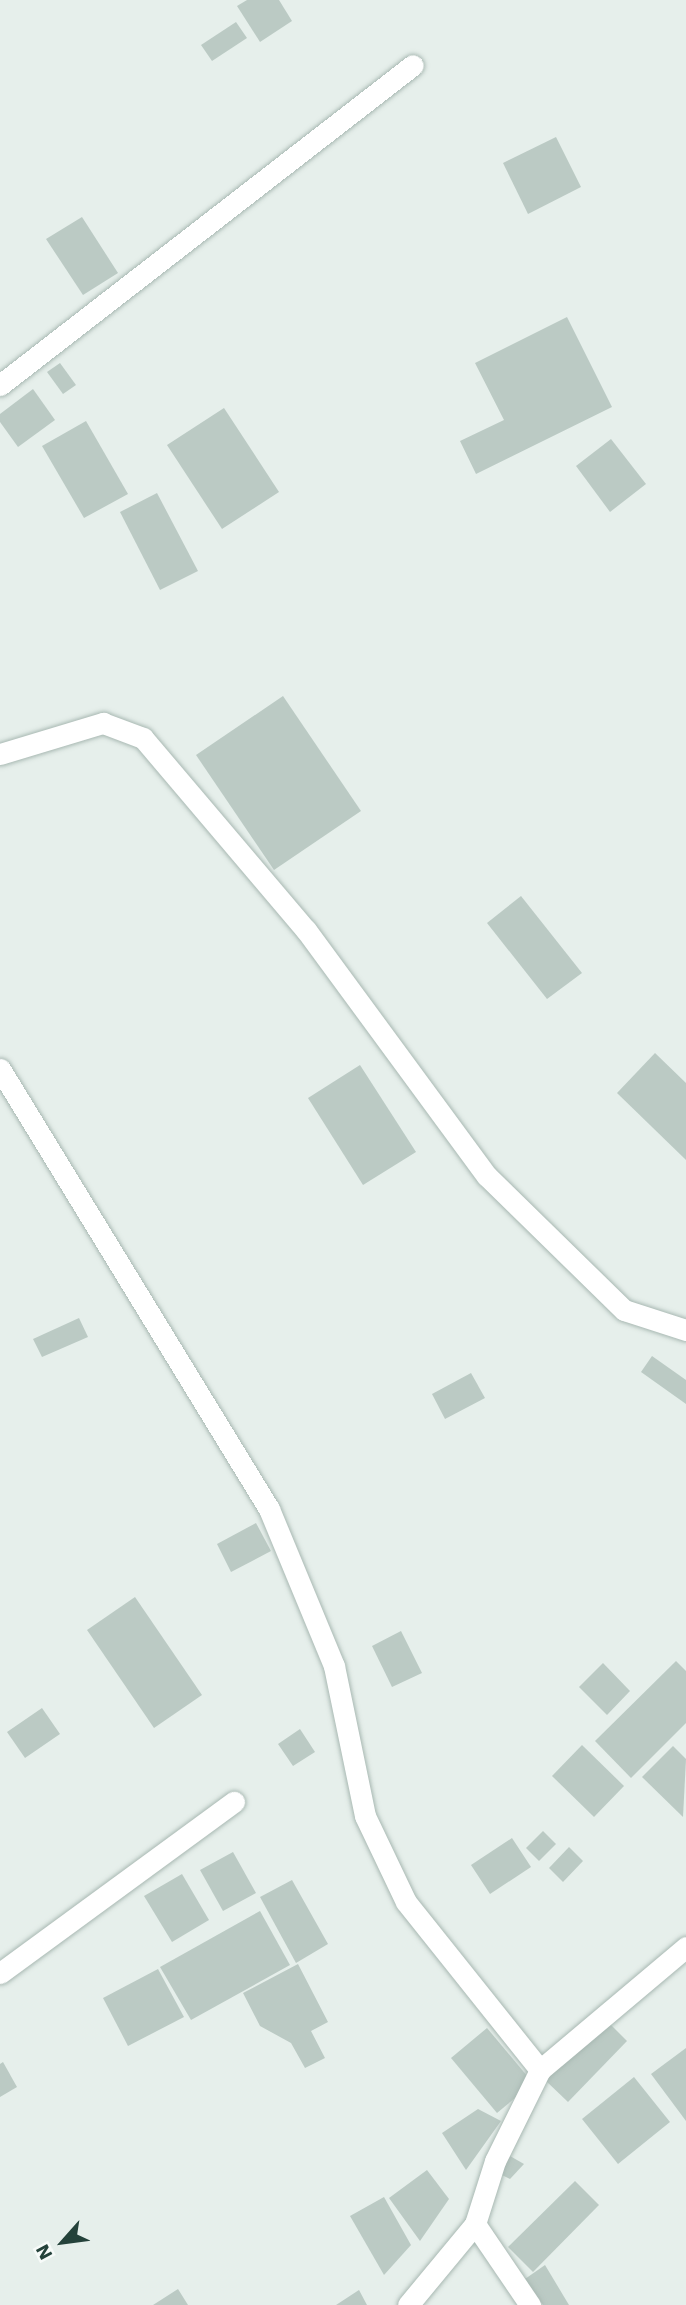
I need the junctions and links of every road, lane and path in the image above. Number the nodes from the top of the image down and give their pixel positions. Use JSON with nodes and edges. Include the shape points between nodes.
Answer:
{"nodes":[{"id":1,"x":413,"y":65,"type":"dead end"},
{"id":2,"x":0,"y":385,"type":"edge"},
{"id":3,"x":0,"y":754,"type":"edge"},
{"id":4,"x":0,"y":1069,"type":"edge"},
{"id":5,"x":686,"y":1330,"type":"edge"},
{"id":6,"x":234,"y":1802,"type":"dead end"},
{"id":7,"x":686,"y":1947,"type":"edge"},
{"id":8,"x":0,"y":1973,"type":"edge"},
{"id":9,"x":540,"y":2070,"type":"junction"},
{"id":10,"x":475,"y":2224,"type":"junction"},
{"id":11,"x":408,"y":2305,"type":"edge"},
{"id":12,"x":530,"y":2305,"type":"edge"}],
"edges":[{"from":1,"to":2,"type":"street"},
{"from":3,"to":5,"type":"street","via":[[103,723],[143,738],[306,930],[487,1176],[625,1310]]},
{"from":4,"to":9,"type":"street","via":[[269,1509],[334,1666],[365,1816],[406,1902]]},
{"from":6,"to":8,"type":"street"},
{"from":7,"to":9,"type":"street"},
{"from":9,"to":10,"type":"street","via":[[495,2161]]},
{"from":10,"to":11,"type":"street"},
{"from":10,"to":12,"type":"street"}]}
